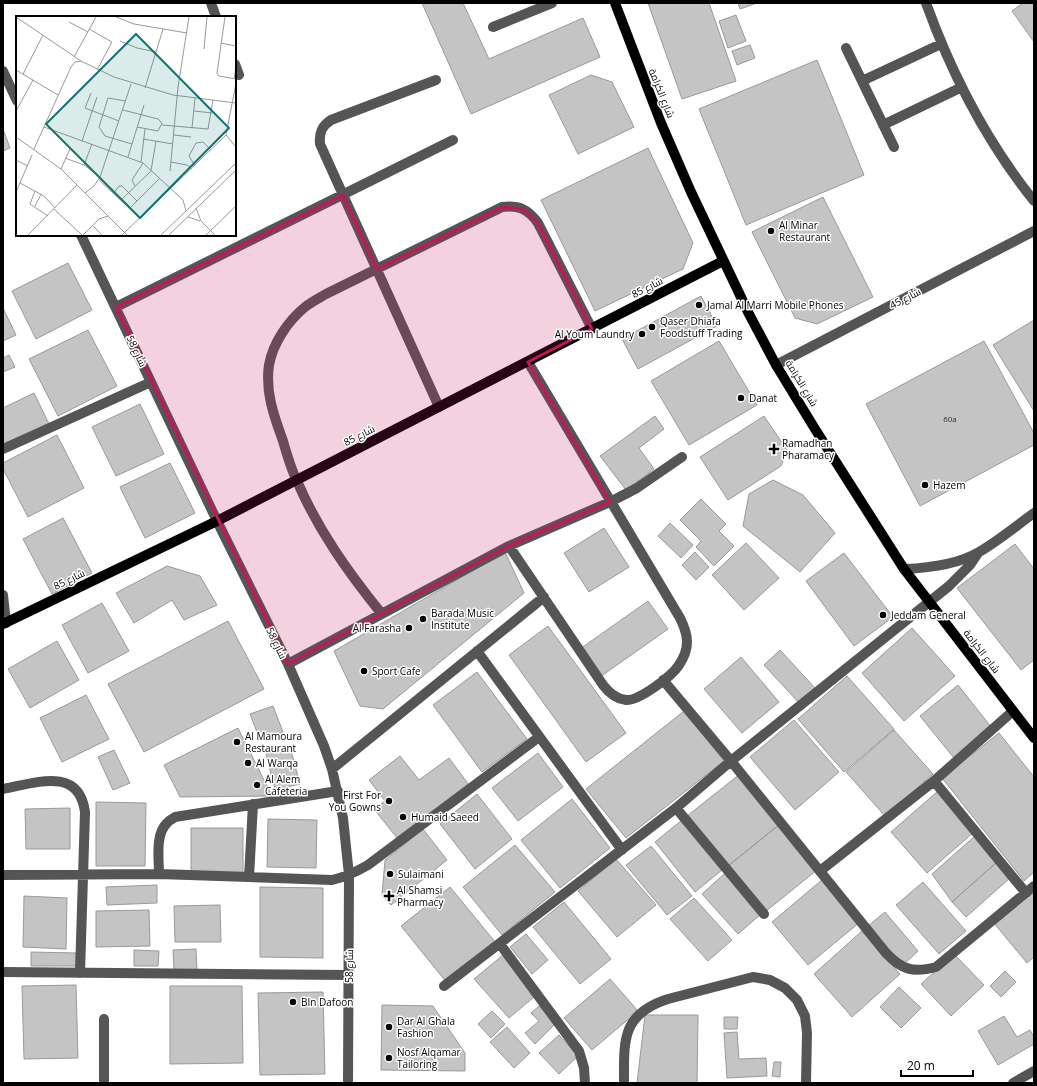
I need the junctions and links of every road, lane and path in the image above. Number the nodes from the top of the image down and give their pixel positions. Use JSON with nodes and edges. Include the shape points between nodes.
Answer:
{"nodes":[{"id":1,"x":211,"y":3,"type":"edge"},
{"id":2,"x":552,"y":3,"type":"edge"},
{"id":3,"x":615,"y":3,"type":"edge"},
{"id":4,"x":926,"y":3,"type":"edge"},
{"id":5,"x":216,"y":16,"type":"edge"},
{"id":6,"x":492,"y":27,"type":"dead end"},
{"id":7,"x":941,"y":44,"type":"junction"},
{"id":8,"x":846,"y":48,"type":"dead end"},
{"id":9,"x":236,"y":66,"type":"edge"},
{"id":10,"x":3,"y":71,"type":"edge"},
{"id":11,"x":239,"y":74,"type":"dead end"},
{"id":12,"x":436,"y":80,"type":"dead end"},
{"id":13,"x":862,"y":81,"type":"junction"},
{"id":14,"x":962,"y":87,"type":"junction"},
{"id":15,"x":16,"y":99,"type":"edge"},
{"id":16,"x":883,"y":125,"type":"junction"},
{"id":17,"x":453,"y":140,"type":"dead end"},
{"id":18,"x":894,"y":147,"type":"dead end"},
{"id":19,"x":343,"y":195,"type":"junction"},
{"id":20,"x":1034,"y":201,"type":"edge"},
{"id":21,"x":1034,"y":231,"type":"edge"},
{"id":22,"x":81,"y":236,"type":"edge"},
{"id":23,"x":723,"y":262,"type":"junction"},
{"id":24,"x":377,"y":269,"type":"junction"},
{"id":25,"x":116,"y":307,"type":"junction"},
{"id":26,"x":592,"y":329,"type":"junction"},
{"id":27,"x":528,"y":362,"type":"junction"},
{"id":28,"x":776,"y":365,"type":"junction"},
{"id":29,"x":151,"y":382,"type":"junction"},
{"id":30,"x":439,"y":407,"type":"junction"},
{"id":31,"x":3,"y":449,"type":"edge"},
{"id":32,"x":682,"y":457,"type":"dead end"},
{"id":33,"x":296,"y":480,"type":"junction"},
{"id":34,"x":610,"y":502,"type":"junction"},
{"id":35,"x":1034,"y":513,"type":"edge"},
{"id":36,"x":217,"y":521,"type":"junction"},
{"id":37,"x":509,"y":546,"type":"junction"},
{"id":38,"x":978,"y":553,"type":"junction"},
{"id":39,"x":904,"y":569,"type":"junction"},
{"id":40,"x":3,"y":594,"type":"edge"},
{"id":41,"x":544,"y":597,"type":"junction"},
{"id":42,"x":929,"y":602,"type":"junction"},
{"id":43,"x":382,"y":613,"type":"junction"},
{"id":44,"x":4,"y":624,"type":"edge"},
{"id":45,"x":477,"y":652,"type":"junction"},
{"id":46,"x":288,"y":664,"type":"junction"},
{"id":47,"x":663,"y":680,"type":"junction"},
{"id":48,"x":1013,"y":711,"type":"junction"},
{"id":49,"x":539,"y":737,"type":"junction"},
{"id":50,"x":1034,"y":738,"type":"edge"},
{"id":51,"x":731,"y":761,"type":"junction"},
{"id":52,"x":332,"y":770,"type":"junction"},
{"id":53,"x":934,"y":781,"type":"junction"},
{"id":54,"x":3,"y":789,"type":"edge"},
{"id":55,"x":338,"y":791,"type":"junction"},
{"id":56,"x":254,"y":804,"type":"junction"},
{"id":57,"x":676,"y":808,"type":"junction"},
{"id":58,"x":622,"y":850,"type":"junction"},
{"id":59,"x":820,"y":871,"type":"junction"},
{"id":60,"x":83,"y":874,"type":"junction"},
{"id":61,"x":159,"y":874,"type":"junction"},
{"id":62,"x":3,"y":875,"type":"edge"},
{"id":63,"x":349,"y":875,"type":"junction"},
{"id":64,"x":249,"y":877,"type":"junction"},
{"id":65,"x":1034,"y":886,"type":"edge"},
{"id":66,"x":1026,"y":893,"type":"junction"},
{"id":67,"x":764,"y":914,"type":"dead end"},
{"id":68,"x":500,"y":944,"type":"junction"},
{"id":69,"x":3,"y":972,"type":"edge"},
{"id":70,"x":80,"y":973,"type":"junction"},
{"id":71,"x":349,"y":975,"type":"junction"},
{"id":72,"x":444,"y":986,"type":"dead end"},
{"id":73,"x":104,"y":1019,"type":"dead end"},
{"id":74,"x":1034,"y":1072,"type":"edge"},
{"id":75,"x":104,"y":1083,"type":"edge"},
{"id":76,"x":348,"y":1083,"type":"edge"},
{"id":77,"x":585,"y":1083,"type":"edge"},
{"id":78,"x":624,"y":1083,"type":"edge"},
{"id":79,"x":806,"y":1083,"type":"edge"},
{"id":80,"x":1013,"y":1083,"type":"edge"}],
"edges":[{"from":1,"to":5,"type":"street"},
{"from":2,"to":6,"type":"street"},
{"from":3,"to":23,"type":"main road","name":"شارع الكرامة","via":[[661,123]]},
{"from":4,"to":7,"type":"street"},
{"from":7,"to":13,"type":"street"},
{"from":7,"to":14,"type":"street"},
{"from":8,"to":13,"type":"street"},
{"from":9,"to":11,"type":"street"},
{"from":10,"to":15,"type":"street"},
{"from":12,"to":19,"type":"street","via":[[325,124],[319,136],[320,144]]},
{"from":13,"to":16,"type":"street"},
{"from":14,"to":16,"type":"street"},
{"from":14,"to":20,"type":"street","via":[[989,137]]},
{"from":16,"to":18,"type":"street"},
{"from":17,"to":19,"type":"street"},
{"from":19,"to":24,"type":"street"},
{"from":19,"to":25,"type":"street"},
{"from":21,"to":28,"type":"street","name":"شارع 45"},
{"from":22,"to":25,"type":"street","name":"شارع 58"},
{"from":23,"to":26,"type":"main road","name":"شارع 85"},
{"from":23,"to":28,"type":"main road","name":"شارع الكرامة"},
{"from":24,"to":26,"type":"street","via":[[502,207],[523,209],[532,214],[538,223]]},
{"from":24,"to":30,"type":"street"},
{"from":24,"to":33,"type":"street","via":[[306,306],[289,322],[277,342],[270,364],[268,388],[272,411]]},
{"from":25,"to":29,"type":"street","name":"شارع 58"},
{"from":26,"to":27,"type":"main road","name":"شارع 85"},
{"from":27,"to":30,"type":"main road","name":"شارع 85"},
{"from":27,"to":34,"type":"street"},
{"from":28,"to":39,"type":"main road","name":"شارع الكرامة"},
{"from":29,"to":31,"type":"street"},
{"from":29,"to":36,"type":"street","name":"شارع 58"},
{"from":30,"to":33,"type":"main road","name":"شارع 85"},
{"from":32,"to":34,"type":"street","via":[[637,488]]},
{"from":33,"to":36,"type":"main road","name":"شارع 85"},
{"from":33,"to":43,"type":"street","via":[[315,520],[338,556]]},
{"from":34,"to":37,"type":"street"},
{"from":34,"to":47,"type":"street","via":[[685,630],[687,643],[684,655],[678,666]]},
{"from":35,"to":38,"type":"street"},
{"from":36,"to":44,"type":"main road","name":"شارع 85"},
{"from":36,"to":46,"type":"street","name":"شارع 58"},
{"from":37,"to":41,"type":"street"},
{"from":37,"to":43,"type":"street"},
{"from":38,"to":39,"type":"street","via":[[950,563]]},
{"from":38,"to":42,"type":"street","via":[[960,576]]},
{"from":39,"to":42,"type":"main road","name":"شارع الكرامة"},
{"from":40,"to":44,"type":"street"},
{"from":41,"to":45,"type":"street"},
{"from":41,"to":47,"type":"street","via":[[609,693],[627,700],[636,698]]},
{"from":42,"to":48,"type":"main road","name":"شارع الكرامة"},
{"from":42,"to":51,"type":"street"},
{"from":43,"to":46,"type":"street"},
{"from":45,"to":49,"type":"street"},
{"from":45,"to":52,"type":"street"},
{"from":46,"to":52,"type":"street","name":"شارع 58"},
{"from":47,"to":51,"type":"street"},
{"from":48,"to":50,"type":"main road","name":"شارع الكرامة"},
{"from":48,"to":53,"type":"street"},
{"from":49,"to":58,"type":"street"},
{"from":49,"to":63,"type":"street","via":[[368,865]]},
{"from":51,"to":57,"type":"street"},
{"from":51,"to":59,"type":"street"},
{"from":52,"to":55,"type":"street","name":"شارع 58"},
{"from":53,"to":59,"type":"street"},
{"from":53,"to":66,"type":"street"},
{"from":54,"to":60,"type":"street","via":[[60,781],[78,792],[84,802],[85,812]]},
{"from":55,"to":56,"type":"street"},
{"from":55,"to":63,"type":"street","name":"شارع 58"},
{"from":56,"to":61,"type":"street","via":[[175,817],[162,831]]},
{"from":56,"to":64,"type":"street"},
{"from":57,"to":58,"type":"street"},
{"from":57,"to":67,"type":"street"},
{"from":58,"to":68,"type":"street"},
{"from":59,"to":66,"type":"street","via":[[896,964],[923,971],[936,967]]},
{"from":60,"to":61,"type":"street"},
{"from":60,"to":62,"type":"street"},
{"from":60,"to":70,"type":"street"},
{"from":61,"to":64,"type":"street"},
{"from":63,"to":64,"type":"street","via":[[332,880]]},
{"from":63,"to":71,"type":"street","name":"شارع 58"},
{"from":65,"to":66,"type":"street"},
{"from":68,"to":72,"type":"street"},
{"from":68,"to":77,"type":"street","via":[[579,1051]]},
{"from":69,"to":70,"type":"street"},
{"from":70,"to":71,"type":"street"},
{"from":71,"to":76,"type":"street","name":"شارع 58"},
{"from":73,"to":75,"type":"street"},
{"from":74,"to":80,"type":"street"},
{"from":78,"to":79,"type":"street","via":[[624,1044],[635,1019],[644,1010],[668,999],[753,977],[770,980],[785,988],[800,1005],[805,1016],[807,1033]]}]}
